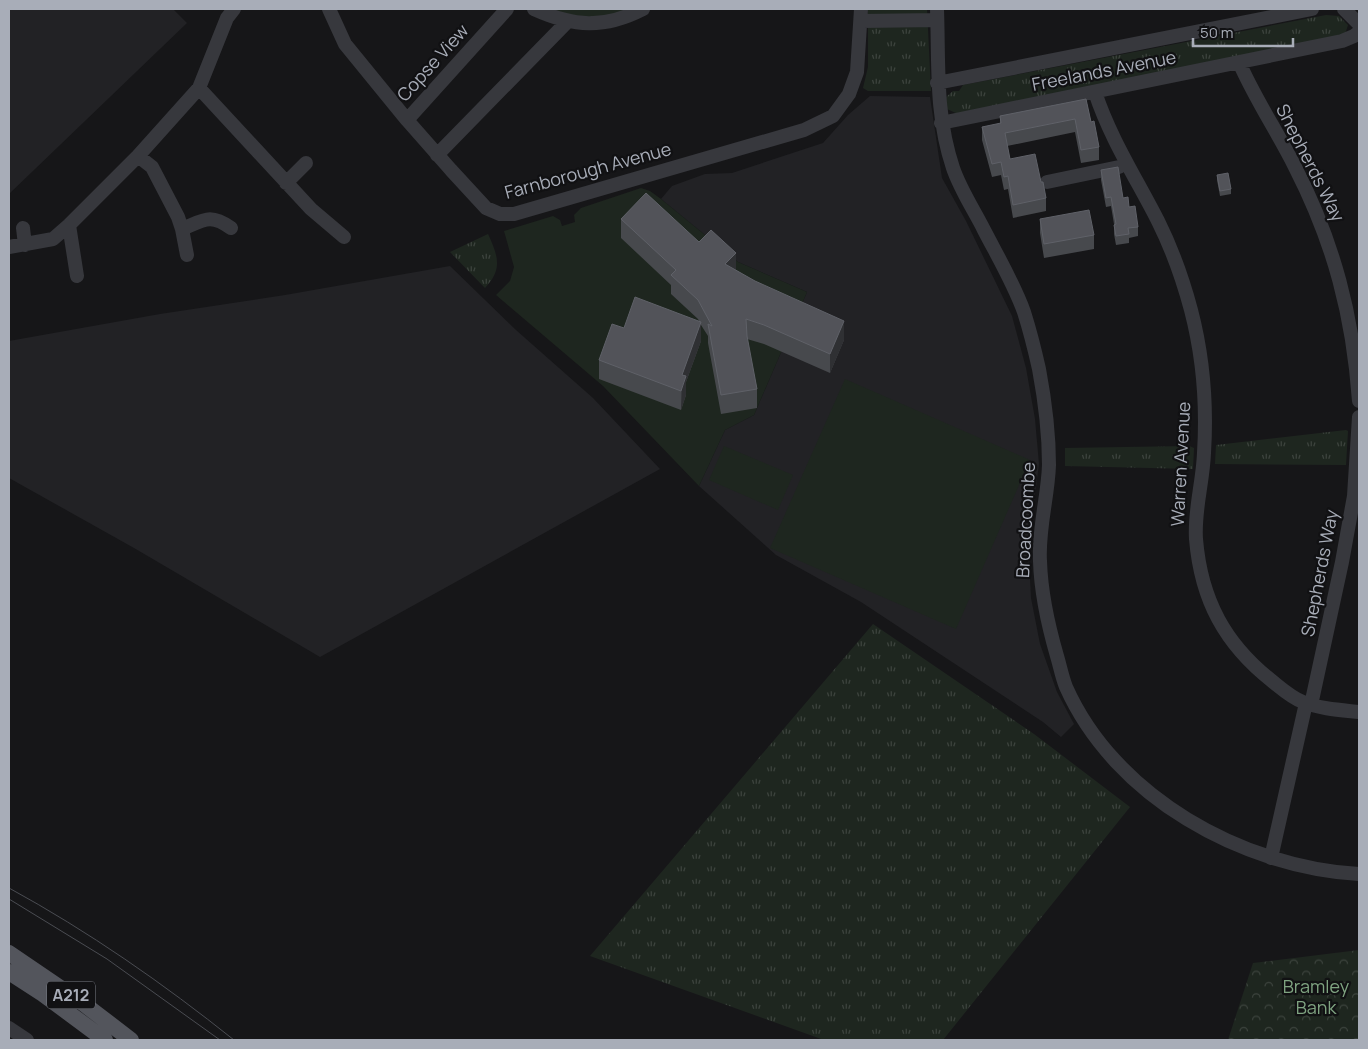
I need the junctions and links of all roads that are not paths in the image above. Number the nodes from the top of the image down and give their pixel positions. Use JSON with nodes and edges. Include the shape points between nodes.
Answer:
{"nodes":[{"id":1,"x":234,"y":9,"type":"edge"},
{"id":2,"x":329,"y":9,"type":"edge"},
{"id":3,"x":507,"y":9,"type":"edge"},
{"id":4,"x":534,"y":9,"type":"edge"},
{"id":5,"x":643,"y":9,"type":"edge"},
{"id":6,"x":1312,"y":9,"type":"edge"},
{"id":7,"x":1344,"y":9,"type":"edge"},
{"id":8,"x":937,"y":14,"type":"edge"},
{"id":9,"x":861,"y":15,"type":"edge"},
{"id":10,"x":568,"y":21,"type":"junction"},
{"id":11,"x":1359,"y":24,"type":"edge"},
{"id":12,"x":1359,"y":32,"type":"edge"},
{"id":13,"x":1239,"y":62,"type":"junction"},
{"id":14,"x":938,"y":84,"type":"junction"},
{"id":15,"x":199,"y":88,"type":"junction"},
{"id":16,"x":1095,"y":92,"type":"junction"},
{"id":17,"x":407,"y":120,"type":"junction"},
{"id":18,"x":941,"y":123,"type":"junction"},
{"id":19,"x":437,"y":155,"type":"junction"},
{"id":20,"x":138,"y":156,"type":"junction"},
{"id":21,"x":306,"y":163,"type":"dead end"},
{"id":22,"x":1128,"y":166,"type":"junction"},
{"id":23,"x":1047,"y":182,"type":"dead end"},
{"id":24,"x":286,"y":183,"type":"junction"},
{"id":25,"x":69,"y":225,"type":"junction"},
{"id":26,"x":23,"y":228,"type":"dead end"},
{"id":27,"x":231,"y":228,"type":"dead end"},
{"id":28,"x":182,"y":230,"type":"junction"},
{"id":29,"x":344,"y":236,"type":"dead end"},
{"id":30,"x":25,"y":245,"type":"junction"},
{"id":31,"x":9,"y":247,"type":"edge"},
{"id":32,"x":187,"y":255,"type":"dead end"},
{"id":33,"x":77,"y":276,"type":"dead end"},
{"id":34,"x":1359,"y":401,"type":"edge"},
{"id":35,"x":1359,"y":417,"type":"edge"},
{"id":36,"x":1309,"y":704,"type":"junction"},
{"id":37,"x":1359,"y":712,"type":"edge"},
{"id":38,"x":1271,"y":858,"type":"junction"},
{"id":39,"x":1359,"y":874,"type":"edge"},
{"id":40,"x":9,"y":953,"type":"edge"},
{"id":41,"x":9,"y":972,"type":"edge"},
{"id":42,"x":9,"y":1028,"type":"edge"},
{"id":43,"x":27,"y":1040,"type":"edge"},
{"id":44,"x":105,"y":1040,"type":"edge"},
{"id":45,"x":131,"y":1040,"type":"edge"}],
"edges":[{"from":1,"to":15,"type":"street","via":[[219,35]]},
{"from":2,"to":17,"type":"street","name":"Farnborough Avenue","via":[[345,44]]},
{"from":3,"to":17,"type":"street","name":"Copse View"},
{"from":4,"to":10,"type":"street"},
{"from":5,"to":10,"type":"street","via":[[589,25]]},
{"from":6,"to":14,"type":"street","name":"Freelands Avenue"},
{"from":7,"to":11,"type":"street"},
{"from":8,"to":9,"type":"street"},
{"from":8,"to":14,"type":"street","name":"Broadcoombe"},
{"from":9,"to":19,"type":"street","name":"Farnborough Avenue","via":[[857,72],[849,94],[833,116],[804,130],[514,214],[500,214],[486,208]]},
{"from":10,"to":19,"type":"street"},
{"from":12,"to":13,"type":"street","name":"Freelands Avenue","via":[[1342,42]]},
{"from":13,"to":16,"type":"street","name":"Freelands Avenue"},
{"from":13,"to":34,"type":"street","name":"Shepherds Way","via":[[1248,84],[1295,166],[1328,241],[1350,323]]},
{"from":14,"to":18,"type":"street","name":"Broadcoombe"},
{"from":15,"to":20,"type":"street"},
{"from":15,"to":24,"type":"street"},
{"from":16,"to":18,"type":"street","name":"Freelands Avenue"},
{"from":16,"to":22,"type":"street","name":"Warren Avenue"},
{"from":17,"to":19,"type":"street","name":"Farnborough Avenue"},
{"from":18,"to":38,"type":"street","name":"Broadcoombe","via":[[954,170],[1024,312],[1039,369],[1047,421],[1049,467],[1039,558],[1042,595],[1065,686],[1086,723],[1114,760],[1152,795],[1204,830]]},
{"from":20,"to":25,"type":"street"},
{"from":20,"to":28,"type":"street","via":[[152,167]]},
{"from":21,"to":24,"type":"street"},
{"from":22,"to":23,"type":"street"},
{"from":22,"to":36,"type":"street","name":"Warren Avenue","via":[[1158,222],[1175,263],[1191,310],[1199,352],[1204,390],[1204,453],[1196,538],[1206,594],[1234,645],[1253,666],[1293,697]]},
{"from":24,"to":29,"type":"street","via":[[311,210]]},
{"from":25,"to":30,"type":"street","via":[[53,239]]},
{"from":25,"to":33,"type":"street"},
{"from":26,"to":30,"type":"street"},
{"from":27,"to":28,"type":"street","via":[[219,220],[205,219]]},
{"from":28,"to":32,"type":"street"},
{"from":30,"to":31,"type":"street"},
{"from":35,"to":36,"type":"street","name":"Shepherds Way","via":[[1354,496]]},
{"from":36,"to":37,"type":"street","name":"Warren Avenue"},
{"from":36,"to":38,"type":"street","name":"Shepherds Way"},
{"from":38,"to":39,"type":"street","name":"Broadcoombe","via":[[1304,867]]},
{"from":40,"to":45,"type":"main road","number":"A212"},
{"from":41,"to":44,"type":"main road","number":"A212"},
{"from":42,"to":43,"type":"street"}]}
